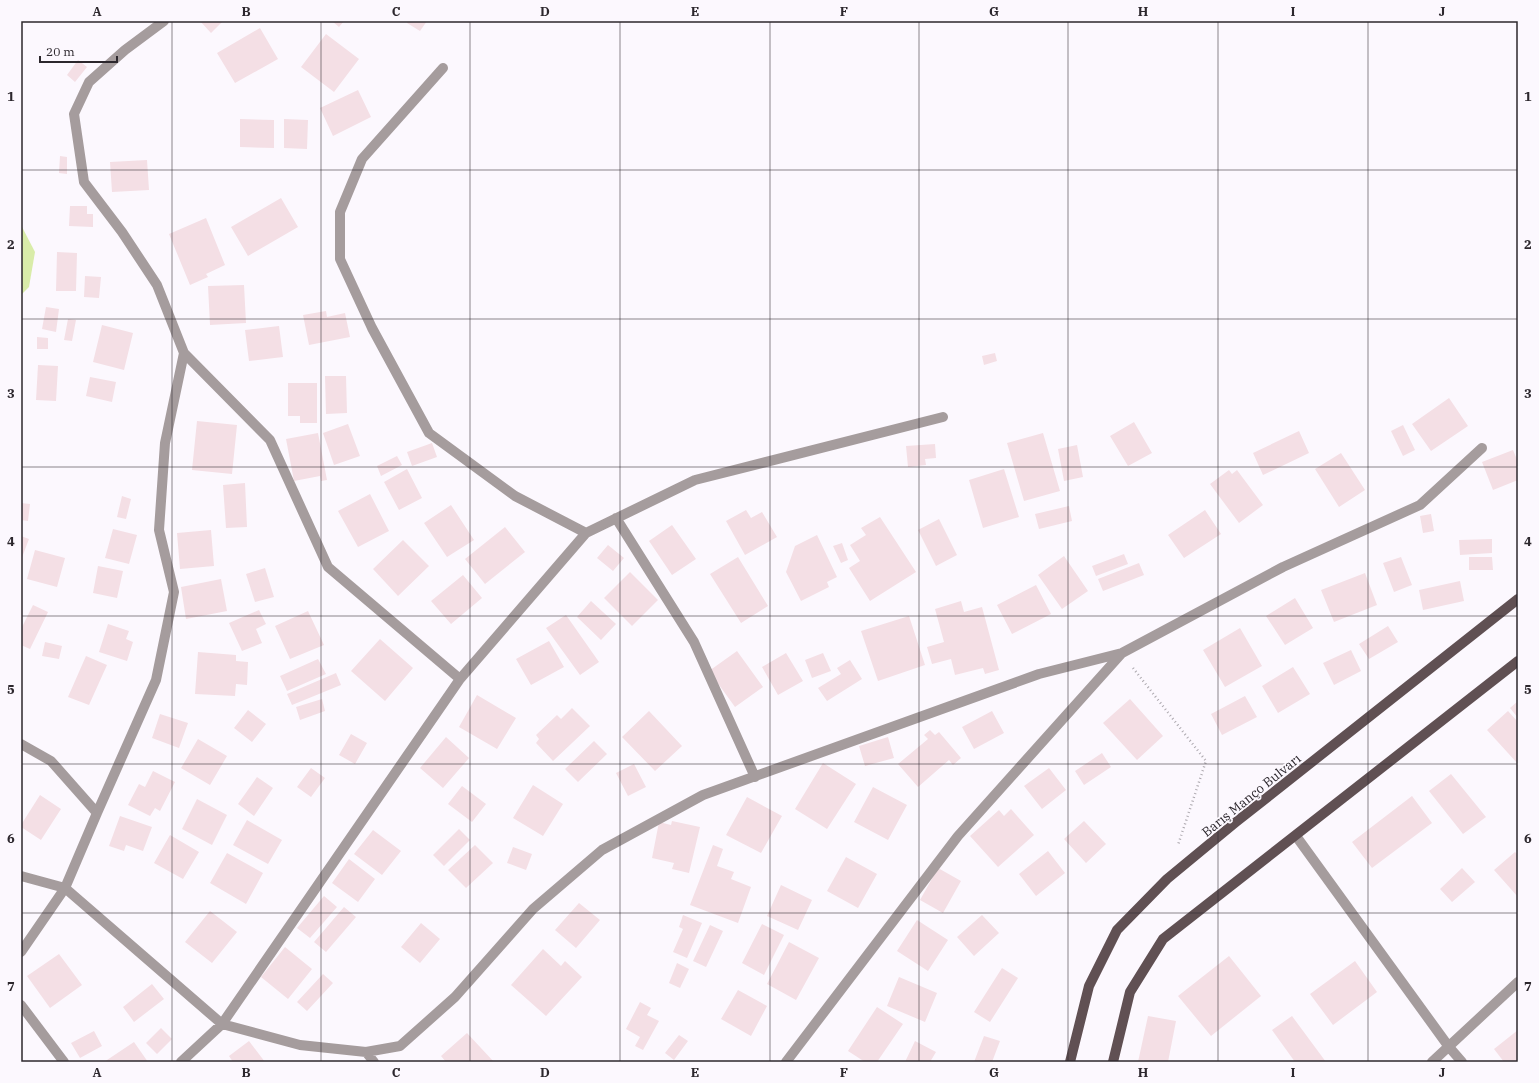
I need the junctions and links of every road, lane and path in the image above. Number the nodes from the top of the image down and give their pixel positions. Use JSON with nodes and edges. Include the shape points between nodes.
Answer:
{"nodes":[{"id":1,"x":164,"y":21,"type":"edge"},
{"id":2,"x":443,"y":68,"type":"dead end"},
{"id":3,"x":184,"y":353,"type":"junction"},
{"id":4,"x":943,"y":417,"type":"dead end"},
{"id":5,"x":1482,"y":448,"type":"dead end"},
{"id":6,"x":616,"y":518,"type":"junction"},
{"id":7,"x":586,"y":533,"type":"junction"},
{"id":8,"x":1518,"y":599,"type":"edge"},
{"id":9,"x":1122,"y":653,"type":"junction"},
{"id":10,"x":1518,"y":661,"type":"edge"},
{"id":11,"x":460,"y":680,"type":"junction"},
{"id":12,"x":21,"y":744,"type":"edge"},
{"id":13,"x":755,"y":777,"type":"junction"},
{"id":14,"x":97,"y":813,"type":"junction"},
{"id":15,"x":1296,"y":836,"type":"junction"},
{"id":16,"x":1176,"y":849,"type":"dead end"},
{"id":17,"x":21,"y":876,"type":"edge"},
{"id":18,"x":66,"y":888,"type":"junction"},
{"id":19,"x":21,"y":952,"type":"edge"},
{"id":20,"x":1518,"y":982,"type":"edge"},
{"id":21,"x":21,"y":1005,"type":"edge"},
{"id":22,"x":222,"y":1024,"type":"junction"},
{"id":23,"x":1449,"y":1047,"type":"junction"},
{"id":24,"x":366,"y":1052,"type":"junction"},
{"id":25,"x":64,"y":1062,"type":"edge"},
{"id":26,"x":181,"y":1062,"type":"edge"},
{"id":27,"x":374,"y":1062,"type":"edge"},
{"id":28,"x":786,"y":1062,"type":"edge"},
{"id":29,"x":1070,"y":1062,"type":"edge"},
{"id":30,"x":1113,"y":1062,"type":"edge"},
{"id":31,"x":1432,"y":1062,"type":"edge"},
{"id":32,"x":1462,"y":1062,"type":"edge"}],
"edges":[{"from":1,"to":3,"type":"street","via":[[125,50],[89,82],[74,114],[84,182],[122,232],[157,285]]},
{"from":2,"to":7,"type":"street","via":[[362,159],[340,212],[340,259],[372,328],[429,433],[515,496]]},
{"from":3,"to":11,"type":"street","via":[[270,440],[328,567]]},
{"from":3,"to":14,"type":"street","via":[[165,443],[159,530],[174,592],[156,680]]},
{"from":4,"to":6,"type":"street","via":[[695,480]]},
{"from":5,"to":9,"type":"street","via":[[1420,505],[1283,567]]},
{"from":6,"to":7,"type":"street"},
{"from":6,"to":13,"type":"street","via":[[694,642]]},
{"from":7,"to":11,"type":"street"},
{"from":8,"to":29,"type":"main road","name":"Barış Manço Bulvarı","via":[[1173,874],[1117,930],[1089,986]]},
{"from":9,"to":13,"type":"street","via":[[1040,674]]},
{"from":9,"to":16,"type":"path","via":[[1206,760]]},
{"from":9,"to":28,"type":"street","via":[[958,836]]},
{"from":10,"to":15,"type":"main road"},
{"from":11,"to":22,"type":"street"},
{"from":12,"to":14,"type":"street","via":[[52,761]]},
{"from":13,"to":24,"type":"street","via":[[703,796],[602,850],[534,909],[455,997],[400,1046]]},
{"from":14,"to":18,"type":"street"},
{"from":15,"to":23,"type":"street"},
{"from":15,"to":30,"type":"main road","via":[[1163,939],[1130,992]]},
{"from":17,"to":18,"type":"street"},
{"from":18,"to":19,"type":"street"},
{"from":18,"to":22,"type":"street"},
{"from":20,"to":23,"type":"street"},
{"from":21,"to":25,"type":"street"},
{"from":22,"to":24,"type":"street","via":[[300,1044]]},
{"from":22,"to":26,"type":"street"},
{"from":23,"to":31,"type":"street"},
{"from":23,"to":32,"type":"street"},
{"from":24,"to":27,"type":"street"}]}
